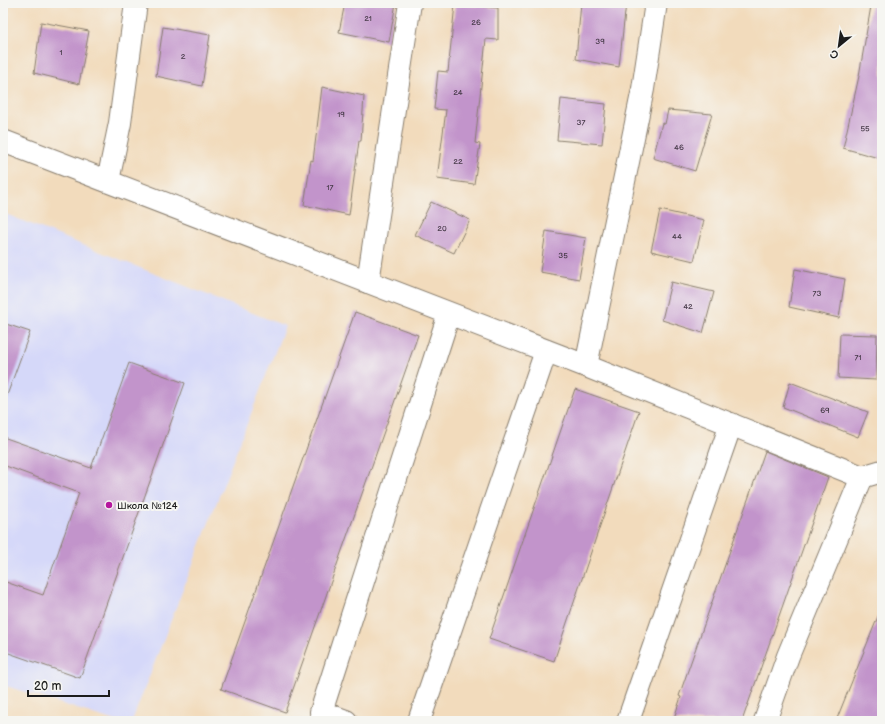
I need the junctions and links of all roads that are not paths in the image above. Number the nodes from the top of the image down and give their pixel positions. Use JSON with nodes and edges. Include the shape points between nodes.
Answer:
{"nodes":[{"id":1,"x":136,"y":3,"type":"edge"},
{"id":2,"x":410,"y":3,"type":"edge"},
{"id":3,"x":656,"y":3,"type":"edge"},
{"id":4,"x":3,"y":141,"type":"edge"},
{"id":5,"x":108,"y":181,"type":"junction"},
{"id":6,"x":368,"y":282,"type":"junction"},
{"id":7,"x":449,"y":314,"type":"junction"},
{"id":8,"x":546,"y":351,"type":"junction"},
{"id":9,"x":586,"y":366,"type":"junction"},
{"id":10,"x":731,"y":424,"type":"junction"},
{"id":11,"x":872,"y":474,"type":"edge"},
{"id":12,"x":319,"y":716,"type":"edge"},
{"id":13,"x":346,"y":721,"type":"edge"},
{"id":14,"x":419,"y":721,"type":"edge"},
{"id":15,"x":628,"y":721,"type":"edge"},
{"id":16,"x":766,"y":721,"type":"edge"}],
"edges":[{"from":1,"to":5,"type":"street","via":[[120,124]]},
{"from":2,"to":6,"type":"street"},
{"from":3,"to":9,"type":"street","via":[[643,89]]},
{"from":4,"to":5,"type":"street"},
{"from":5,"to":6,"type":"street"},
{"from":6,"to":7,"type":"street"},
{"from":7,"to":8,"type":"street"},
{"from":7,"to":12,"type":"street"},
{"from":8,"to":9,"type":"street"},
{"from":8,"to":14,"type":"street"},
{"from":9,"to":10,"type":"street"},
{"from":10,"to":11,"type":"street"},
{"from":10,"to":15,"type":"street"},
{"from":11,"to":16,"type":"street","via":[[788,656]]},
{"from":12,"to":13,"type":"street"}]}
